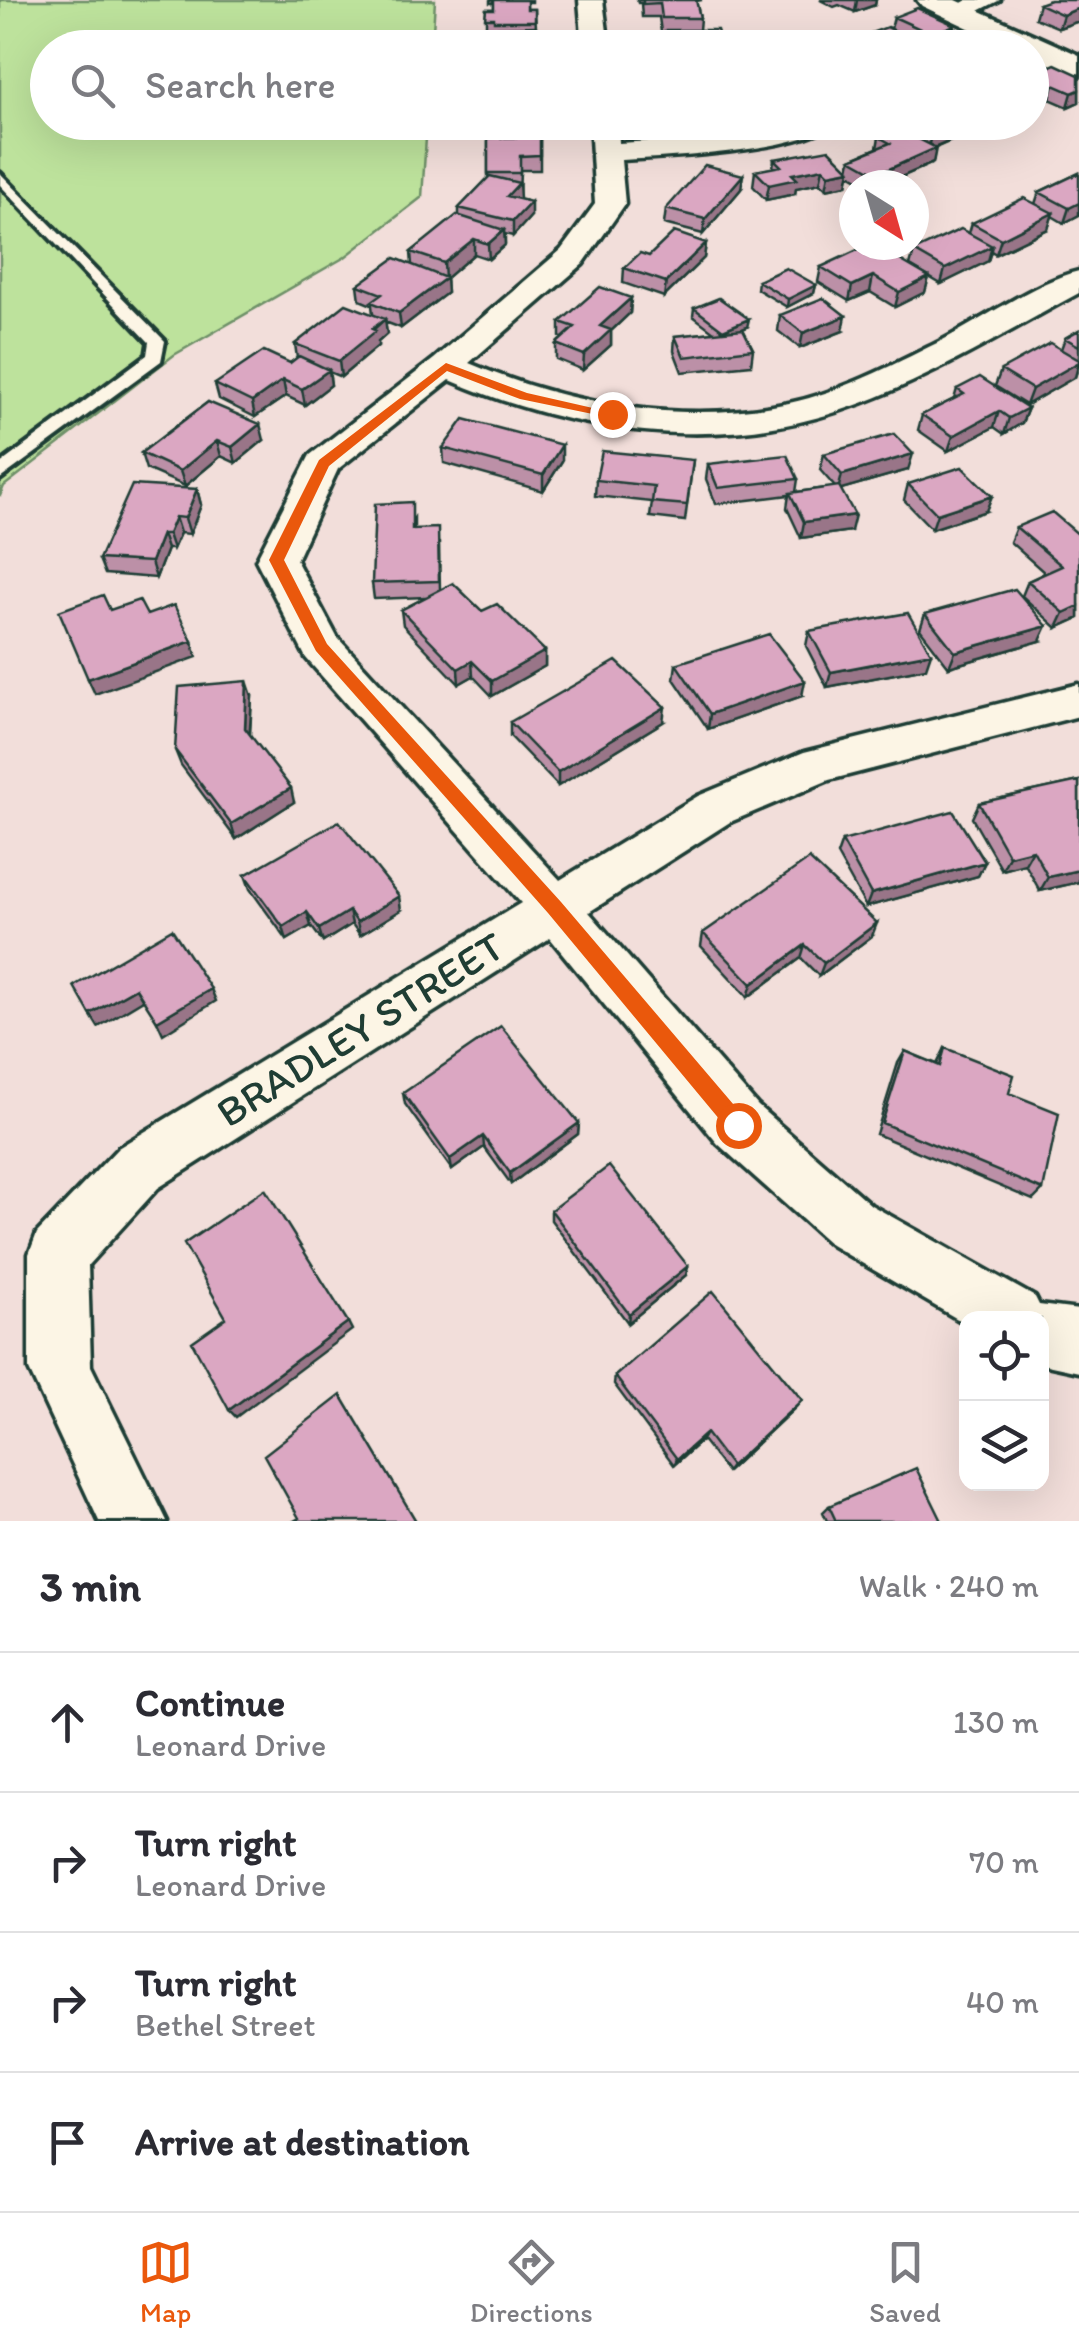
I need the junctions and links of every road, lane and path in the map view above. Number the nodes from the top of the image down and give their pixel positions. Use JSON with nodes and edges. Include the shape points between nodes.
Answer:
{"nodes":[{"id":1,"x":591,"y":0,"type":"edge"},
{"id":2,"x":988,"y":0,"type":"edge"},
{"id":3,"x":945,"y":6,"type":"edge"},
{"id":4,"x":594,"y":30,"type":"edge"},
{"id":5,"x":989,"y":30,"type":"edge"},
{"id":6,"x":1049,"y":56,"type":"edge"},
{"id":7,"x":1079,"y":66,"type":"edge"},
{"id":8,"x":606,"y":140,"type":"edge"},
{"id":9,"x":631,"y":140,"type":"edge"},
{"id":10,"x":750,"y":140,"type":"edge"},
{"id":11,"x":0,"y":177,"type":"edge"},
{"id":12,"x":1079,"y":280,"type":"edge"},
{"id":13,"x":446,"y":366,"type":"junction"},
{"id":14,"x":0,"y":473,"type":"edge"},
{"id":15,"x":1079,"y":700,"type":"edge"},
{"id":16,"x":554,"y":907,"type":"junction"},
{"id":17,"x":1002,"y":1311,"type":"edge"},
{"id":18,"x":1049,"y":1335,"type":"edge"},
{"id":19,"x":1079,"y":1341,"type":"edge"},
{"id":20,"x":134,"y":1521,"type":"edge"}],
"edges":[{"from":1,"to":4,"type":"street"},
{"from":2,"to":3,"type":"street"},
{"from":3,"to":5,"type":"street"},
{"from":6,"to":7,"type":"street"},
{"from":8,"to":13,"type":"street","via":[[610,204],[572,257]]},
{"from":9,"to":10,"type":"street","via":[[698,148]]},
{"from":11,"to":14,"type":"lane","via":[[157,341],[155,356]]},
{"from":12,"to":13,"type":"street","via":[[914,368],[822,406],[712,425],[524,397]]},
{"from":13,"to":16,"type":"street","via":[[323,463],[276,560],[321,648]]},
{"from":15,"to":16,"type":"street","name":"BRADLEY STREET","via":[[820,765],[714,809]]},
{"from":16,"to":17,"type":"street","via":[[738,1125],[852,1225]]},
{"from":16,"to":20,"type":"street","name":"BRADLEY STREET","via":[[138,1168],[58,1254],[60,1370]]},
{"from":18,"to":19,"type":"street"}]}
